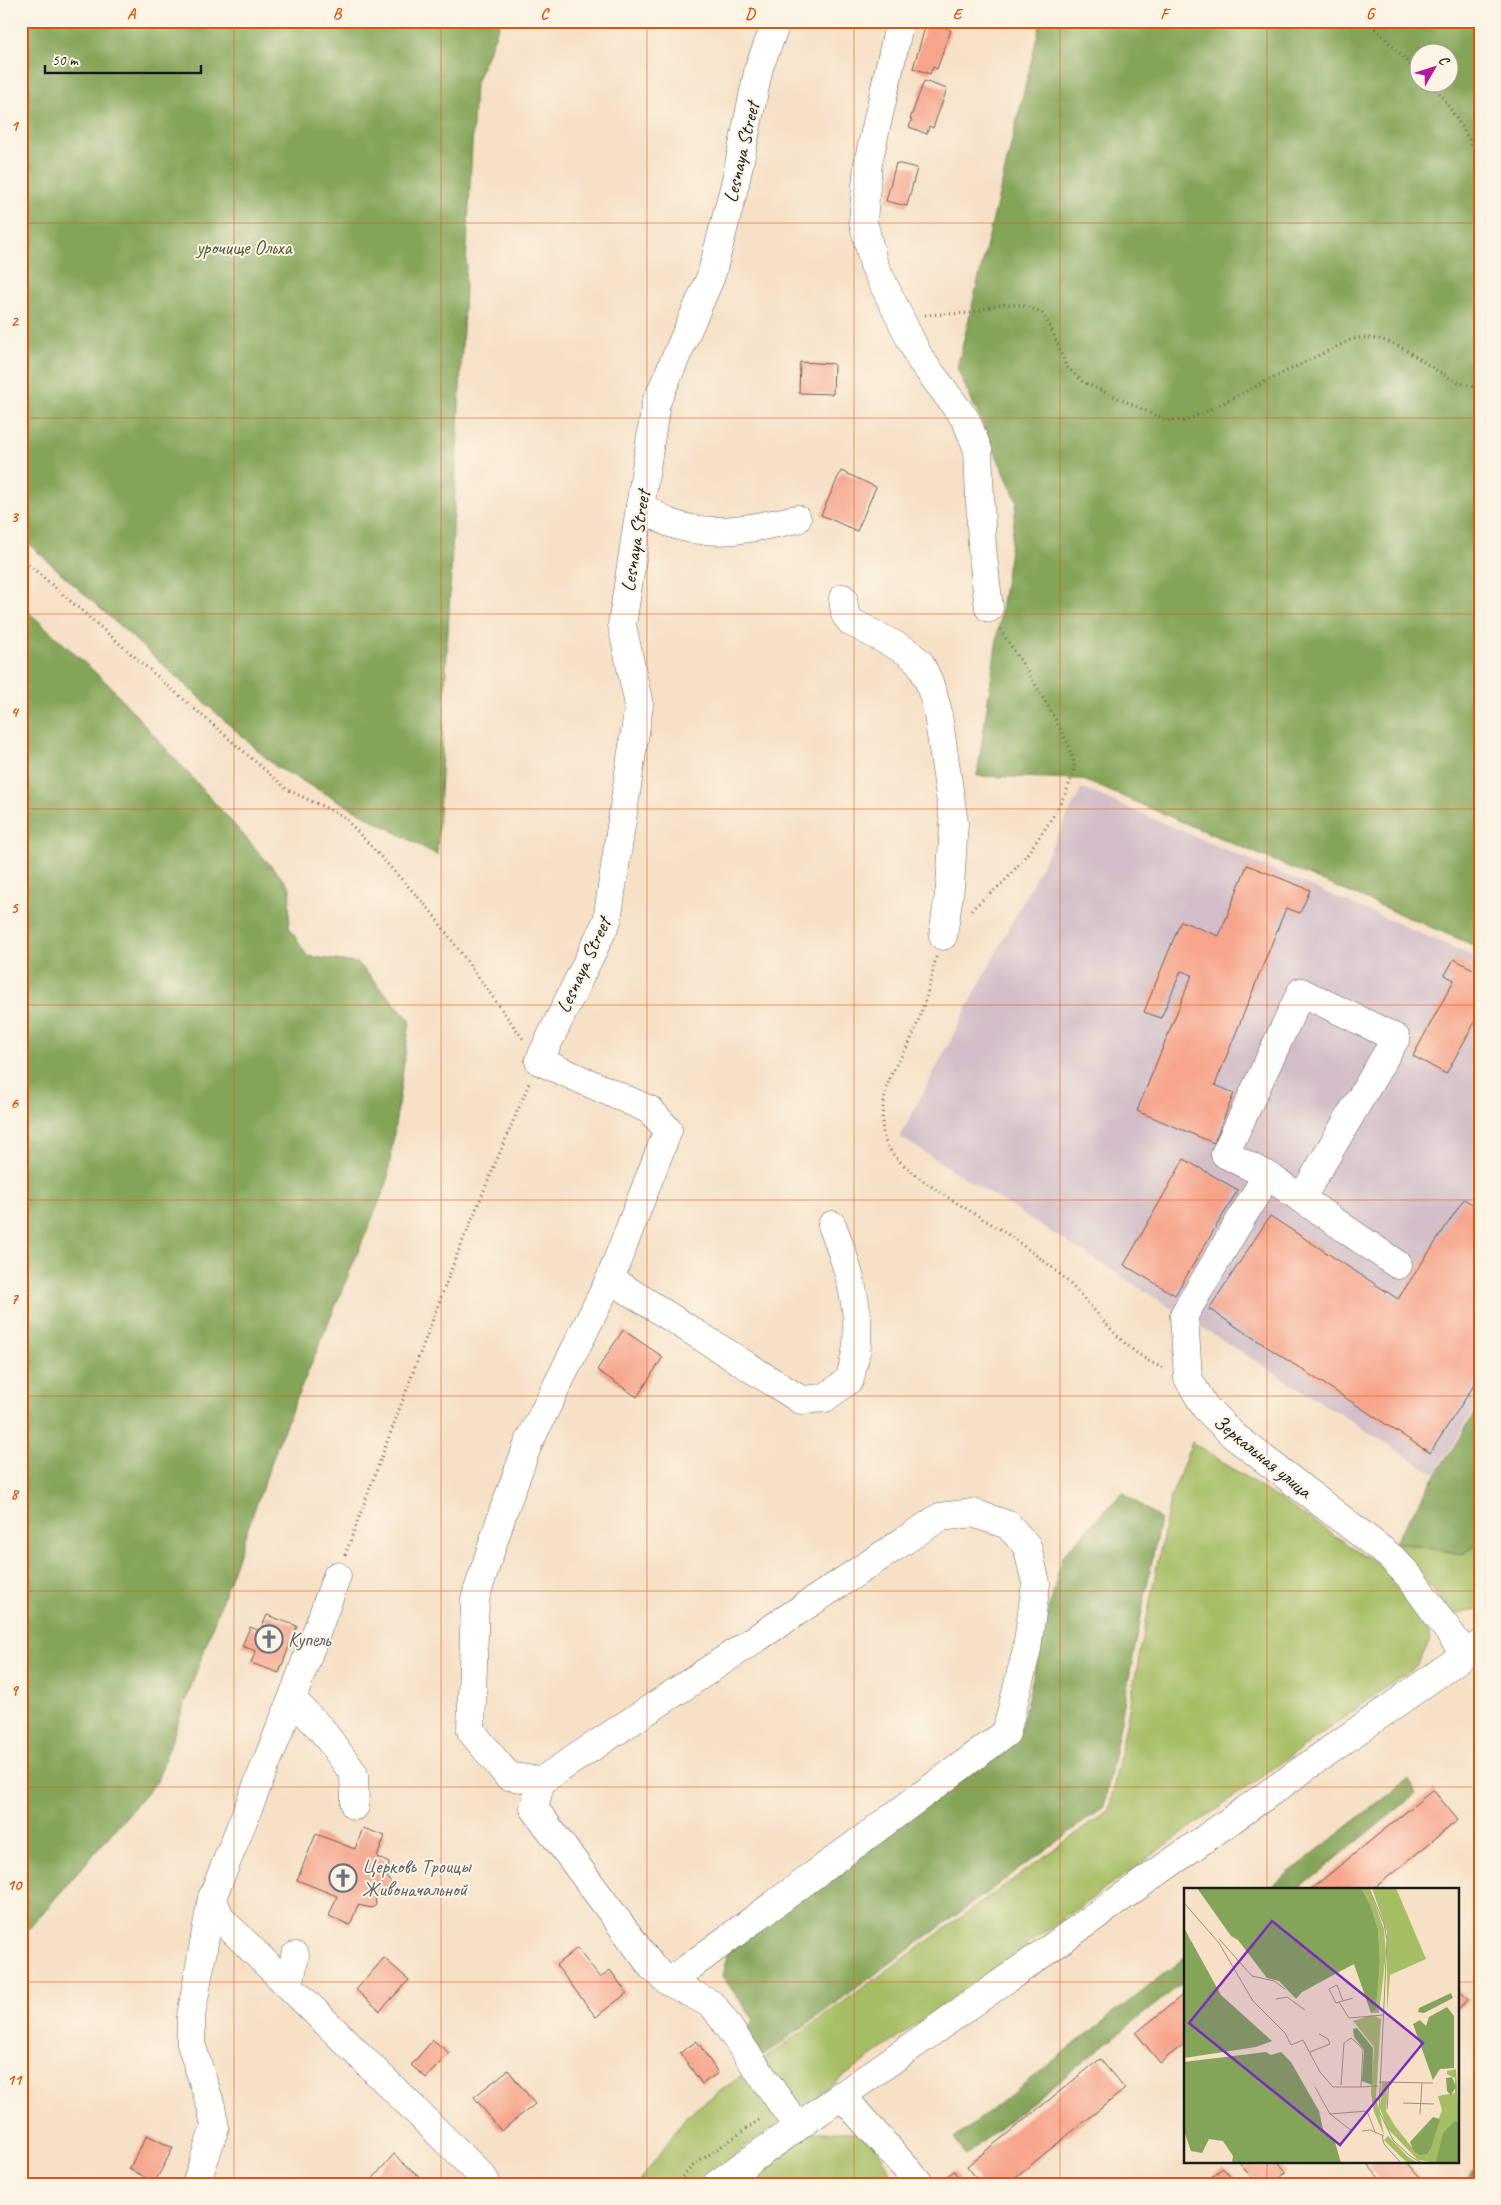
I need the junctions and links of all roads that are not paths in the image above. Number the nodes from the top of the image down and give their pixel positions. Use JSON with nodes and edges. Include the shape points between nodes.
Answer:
{"nodes":[{"id":1,"x":777,"y":21,"type":"edge"},
{"id":2,"x":900,"y":21,"type":"edge"},
{"id":3,"x":640,"y":505,"type":"junction"},
{"id":4,"x":797,"y":520,"type":"dead end"},
{"id":5,"x":843,"y":598,"type":"dead end"},
{"id":6,"x":990,"y":608,"type":"road end"},
{"id":7,"x":943,"y":936,"type":"road end"},
{"id":8,"x":1267,"y":1175,"type":"junction"},
{"id":9,"x":1301,"y":1198,"type":"junction"},
{"id":10,"x":832,"y":1225,"type":"dead end"},
{"id":11,"x":1398,"y":1265,"type":"dead end"},
{"id":12,"x":610,"y":1279,"type":"junction"},
{"id":13,"x":337,"y":1576,"type":"road end"},
{"id":14,"x":1472,"y":1649,"type":"edge"},
{"id":15,"x":292,"y":1699,"type":"junction"},
{"id":16,"x":541,"y":1781,"type":"junction"},
{"id":17,"x":355,"y":1806,"type":"dead end"},
{"id":18,"x":212,"y":1898,"type":"junction"},
{"id":19,"x":295,"y":1956,"type":"dead end"},
{"id":20,"x":669,"y":1982,"type":"junction"},
{"id":21,"x":289,"y":1986,"type":"junction"},
{"id":22,"x":841,"y":2095,"type":"junction"},
{"id":23,"x":797,"y":2126,"type":"junction"},
{"id":24,"x":196,"y":2184,"type":"edge"},
{"id":25,"x":487,"y":2184,"type":"edge"},
{"id":26,"x":716,"y":2184,"type":"edge"},
{"id":27,"x":920,"y":2184,"type":"edge"}],
"edges":[{"from":1,"to":3,"type":"street","name":"Lesnaya Street","via":[[759,68],[735,184],[711,276],[656,403]]},
{"from":2,"to":6,"type":"street","via":[[868,164],[863,220],[874,265],[920,359],[966,420],[978,450],[982,548]]},
{"from":3,"to":4,"type":"street","via":[[668,522],[684,527],[738,531]]},
{"from":3,"to":12,"type":"street","name":"Lesnaya Street","via":[[622,625],[639,705],[607,921],[538,1061],[650,1110],[668,1130]]},
{"from":5,"to":7,"type":"street","via":[[845,614],[851,622],[906,651],[920,664],[937,708],[954,823]]},
{"from":8,"to":9,"type":"street"},
{"from":8,"to":9,"type":"street","via":[[1224,1154],[1301,992],[1396,1038]]},
{"from":8,"to":14,"type":"street","name":"Зеркальная улица","via":[[1184,1315],[1188,1378],[1205,1407],[1233,1435],[1391,1558]]},
{"from":9,"to":11,"type":"street"},
{"from":10,"to":12,"type":"street","via":[[847,1264],[855,1303],[857,1346],[850,1379],[825,1398],[801,1400]]},
{"from":12,"to":16,"type":"street","via":[[529,1442],[475,1599],[472,1730],[508,1776]]},
{"from":13,"to":15,"type":"street"},
{"from":14,"to":22,"type":"street"},
{"from":15,"to":17,"type":"street","via":[[322,1730],[354,1774]]},
{"from":15,"to":18,"type":"street"},
{"from":16,"to":20,"type":"street","via":[[534,1808],[652,1967]]},
{"from":16,"to":20,"type":"street","via":[[940,1517],[973,1513],[1008,1525],[1027,1546],[1036,1583],[1027,1649],[1006,1733]]},
{"from":18,"to":21,"type":"street","via":[[221,1919]]},
{"from":18,"to":24,"type":"street","via":[[191,2016],[191,2044],[215,2127]]},
{"from":19,"to":21,"type":"street"},
{"from":20,"to":23,"type":"street","via":[[713,2005]]},
{"from":21,"to":25,"type":"street"},
{"from":22,"to":23,"type":"street"},
{"from":22,"to":27,"type":"street"},
{"from":23,"to":26,"type":"street"}]}
